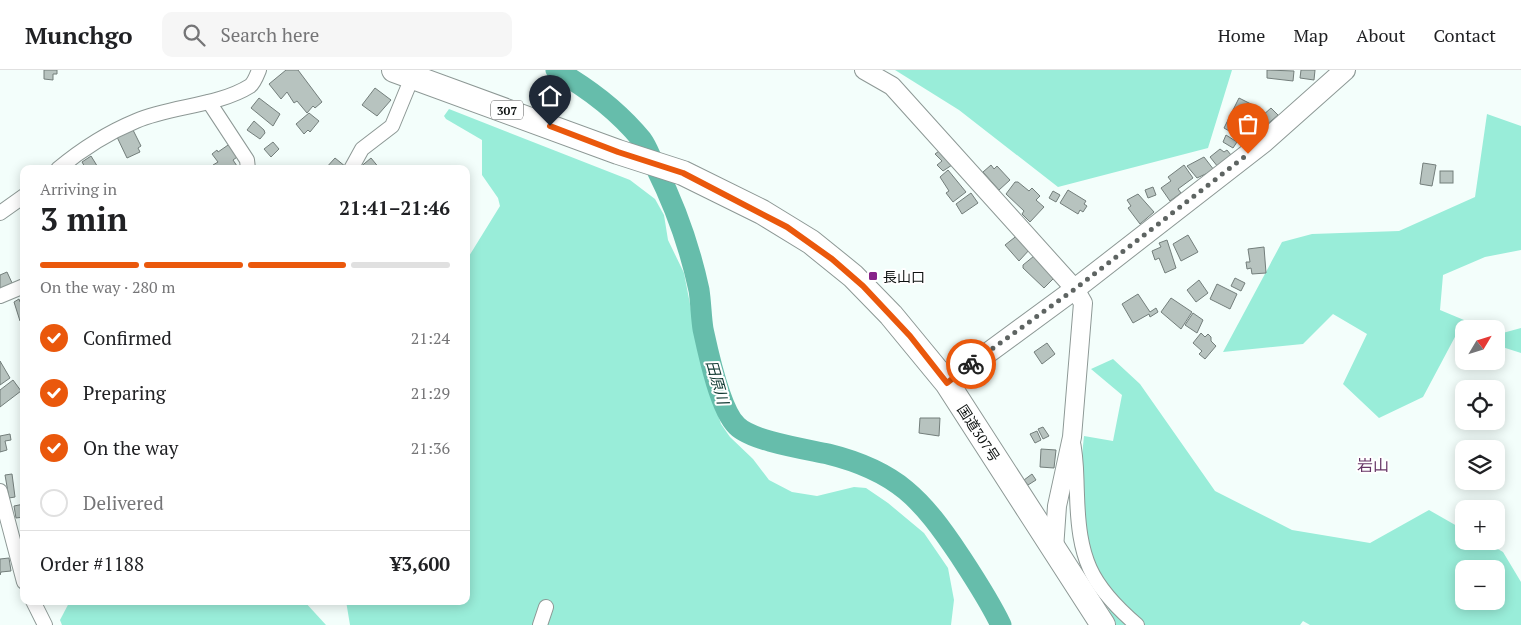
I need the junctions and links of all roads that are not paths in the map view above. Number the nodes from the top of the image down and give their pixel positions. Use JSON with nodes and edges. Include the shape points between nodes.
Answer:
{"nodes":[{"id":1,"x":259,"y":70,"type":"edge"},
{"id":2,"x":864,"y":70,"type":"edge"},
{"id":3,"x":1345,"y":70,"type":"edge"},
{"id":4,"x":404,"y":73,"type":"edge"},
{"id":5,"x":209,"y":102,"type":"junction"},
{"id":6,"x":63,"y":165,"type":"edge"},
{"id":7,"x":248,"y":165,"type":"edge"},
{"id":8,"x":353,"y":165,"type":"edge"},
{"id":9,"x":20,"y":199,"type":"edge"},
{"id":10,"x":0,"y":213,"type":"edge"},
{"id":11,"x":20,"y":288,"type":"edge"},
{"id":12,"x":1075,"y":289,"type":"junction"},
{"id":13,"x":0,"y":296,"type":"edge"},
{"id":14,"x":947,"y":383,"type":"junction"},
{"id":15,"x":1072,"y":437,"type":"junction"},
{"id":16,"x":0,"y":491,"type":"edge"},
{"id":17,"x":1054,"y":548,"type":"junction"},
{"id":18,"x":20,"y":567,"type":"edge"},
{"id":19,"x":35,"y":605,"type":"edge"},
{"id":20,"x":546,"y":607,"type":"dead end"},
{"id":21,"x":45,"y":625,"type":"edge"},
{"id":22,"x":540,"y":625,"type":"edge"},
{"id":23,"x":1103,"y":625,"type":"edge"},
{"id":24,"x":1137,"y":625,"type":"edge"}],
"edges":[{"from":1,"to":5,"type":"street","via":[[251,86]]},
{"from":2,"to":12,"type":"street","via":[[892,86]]},
{"from":3,"to":12,"type":"main road","via":[[1264,142]]},
{"from":4,"to":8,"type":"street","via":[[392,126],[362,149]]},
{"from":4,"to":14,"type":"highway","name":"国道307号","number":"307","via":[[683,173],[787,227],[853,276],[891,315]]},
{"from":5,"to":6,"type":"street","via":[[128,124],[84,147]]},
{"from":5,"to":7,"type":"street"},
{"from":9,"to":10,"type":"street"},
{"from":11,"to":13,"type":"street"},
{"from":12,"to":14,"type":"main road"},
{"from":12,"to":15,"type":"street","via":[[1083,303]]},
{"from":14,"to":17,"type":"highway","name":"国道307号","number":"307"},
{"from":15,"to":17,"type":"street","via":[[1057,506]]},
{"from":15,"to":24,"type":"street","via":[[1077,458],[1078,520],[1084,555],[1098,586],[1112,604]]},
{"from":16,"to":18,"type":"street"},
{"from":17,"to":23,"type":"highway","name":"国道307号","number":"307"},
{"from":19,"to":21,"type":"street"},
{"from":20,"to":22,"type":"street"}]}
